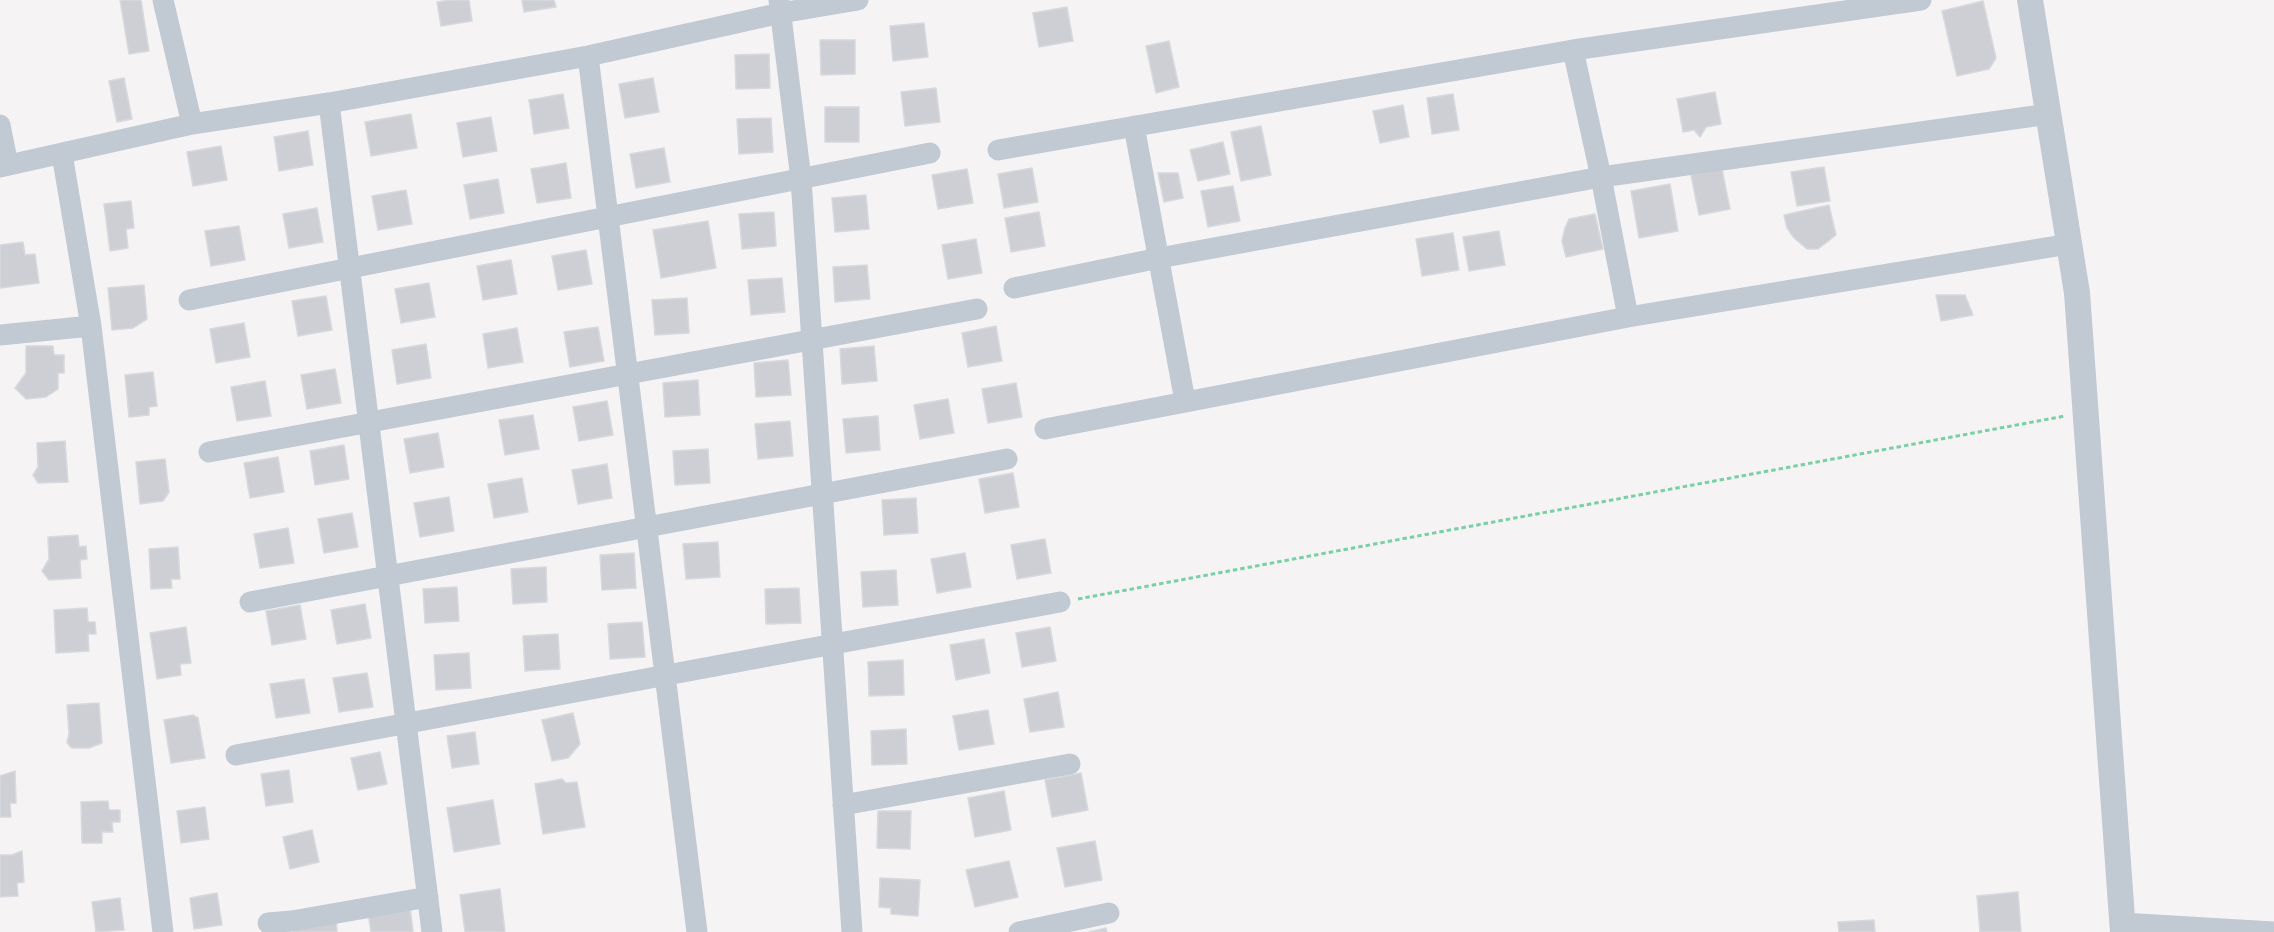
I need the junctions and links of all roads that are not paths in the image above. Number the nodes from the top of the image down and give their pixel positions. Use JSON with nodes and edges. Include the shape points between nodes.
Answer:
{"nodes":[{"id":1,"x":163,"y":0,"type":"edge"},
{"id":2,"x":858,"y":0,"type":"edge"},
{"id":3,"x":1921,"y":0,"type":"edge"},
{"id":4,"x":2030,"y":0,"type":"edge"},
{"id":5,"x":780,"y":7,"type":"edge"},
{"id":6,"x":1573,"y":50,"type":"junction"},
{"id":7,"x":588,"y":56,"type":"junction"},
{"id":8,"x":329,"y":103,"type":"junction"},
{"id":9,"x":2049,"y":114,"type":"junction"},
{"id":10,"x":0,"y":124,"type":"edge"},
{"id":11,"x":192,"y":124,"type":"junction"},
{"id":12,"x":1134,"y":126,"type":"junction"},
{"id":13,"x":998,"y":150,"type":"dead end"},
{"id":14,"x":930,"y":153,"type":"dead end"},
{"id":15,"x":62,"y":154,"type":"junction"},
{"id":16,"x":4,"y":166,"type":"edge"},
{"id":17,"x":1601,"y":177,"type":"junction"},
{"id":18,"x":801,"y":179,"type":"junction"},
{"id":19,"x":609,"y":217,"type":"junction"},
{"id":20,"x":2069,"y":244,"type":"junction"},
{"id":21,"x":1160,"y":258,"type":"junction"},
{"id":22,"x":350,"y":268,"type":"junction"},
{"id":23,"x":1014,"y":288,"type":"dead end"},
{"id":24,"x":189,"y":300,"type":"dead end"},
{"id":25,"x":977,"y":309,"type":"dead end"},
{"id":26,"x":1628,"y":316,"type":"junction"},
{"id":27,"x":91,"y":326,"type":"junction"},
{"id":28,"x":0,"y":335,"type":"edge"},
{"id":29,"x":812,"y":340,"type":"junction"},
{"id":30,"x":628,"y":374,"type":"junction"},
{"id":31,"x":1185,"y":401,"type":"junction"},
{"id":32,"x":369,"y":423,"type":"junction"},
{"id":33,"x":1045,"y":429,"type":"dead end"},
{"id":34,"x":209,"y":452,"type":"dead end"},
{"id":35,"x":1007,"y":459,"type":"dead end"},
{"id":36,"x":822,"y":495,"type":"junction"},
{"id":37,"x":647,"y":527,"type":"junction"},
{"id":38,"x":388,"y":576,"type":"junction"},
{"id":39,"x":250,"y":602,"type":"dead end"},
{"id":40,"x":1060,"y":602,"type":"road end"},
{"id":41,"x":832,"y":644,"type":"junction"},
{"id":42,"x":665,"y":675,"type":"junction"},
{"id":43,"x":406,"y":723,"type":"junction"},
{"id":44,"x":236,"y":755,"type":"dead end"},
{"id":45,"x":1070,"y":764,"type":"dead end"},
{"id":46,"x":843,"y":805,"type":"junction"},
{"id":47,"x":428,"y":897,"type":"junction"},
{"id":48,"x":1109,"y":913,"type":"dead end"},
{"id":49,"x":268,"y":923,"type":"dead end"},
{"id":50,"x":2122,"y":927,"type":"edge"},
{"id":51,"x":163,"y":932,"type":"edge"},
{"id":52,"x":432,"y":932,"type":"edge"},
{"id":53,"x":697,"y":932,"type":"edge"},
{"id":54,"x":852,"y":932,"type":"edge"},
{"id":55,"x":1019,"y":932,"type":"edge"},
{"id":56,"x":2274,"y":932,"type":"edge"}],
"edges":[{"from":1,"to":11,"type":"street"},
{"from":2,"to":5,"type":"street"},
{"from":3,"to":6,"type":"street"},
{"from":4,"to":9,"type":"street"},
{"from":5,"to":7,"type":"street"},
{"from":5,"to":18,"type":"street"},
{"from":6,"to":12,"type":"street"},
{"from":6,"to":17,"type":"street"},
{"from":7,"to":8,"type":"street"},
{"from":7,"to":19,"type":"street"},
{"from":8,"to":11,"type":"street"},
{"from":8,"to":22,"type":"street"},
{"from":9,"to":17,"type":"street"},
{"from":9,"to":20,"type":"street"},
{"from":10,"to":16,"type":"street"},
{"from":11,"to":15,"type":"street"},
{"from":12,"to":13,"type":"street"},
{"from":12,"to":21,"type":"street"},
{"from":14,"to":18,"type":"street"},
{"from":15,"to":16,"type":"street"},
{"from":15,"to":27,"type":"street"},
{"from":17,"to":21,"type":"street"},
{"from":17,"to":26,"type":"street"},
{"from":18,"to":19,"type":"street"},
{"from":18,"to":29,"type":"street"},
{"from":19,"to":22,"type":"street"},
{"from":19,"to":30,"type":"street"},
{"from":20,"to":26,"type":"street"},
{"from":20,"to":50,"type":"street","via":[[2077,294]]},
{"from":21,"to":23,"type":"street"},
{"from":21,"to":31,"type":"street"},
{"from":22,"to":24,"type":"street"},
{"from":22,"to":32,"type":"street"},
{"from":25,"to":29,"type":"street"},
{"from":26,"to":31,"type":"street"},
{"from":27,"to":28,"type":"street"},
{"from":27,"to":51,"type":"street"},
{"from":29,"to":30,"type":"street"},
{"from":29,"to":36,"type":"street"},
{"from":30,"to":32,"type":"street"},
{"from":30,"to":37,"type":"street"},
{"from":31,"to":33,"type":"street"},
{"from":32,"to":34,"type":"street"},
{"from":32,"to":38,"type":"street"},
{"from":35,"to":36,"type":"street"},
{"from":36,"to":37,"type":"street"},
{"from":36,"to":41,"type":"street"},
{"from":37,"to":38,"type":"street"},
{"from":37,"to":42,"type":"street"},
{"from":38,"to":39,"type":"street"},
{"from":38,"to":43,"type":"street"},
{"from":40,"to":41,"type":"street"},
{"from":41,"to":42,"type":"street"},
{"from":41,"to":46,"type":"street"},
{"from":42,"to":43,"type":"street"},
{"from":42,"to":53,"type":"street"},
{"from":43,"to":44,"type":"street"},
{"from":43,"to":47,"type":"street"},
{"from":45,"to":46,"type":"street"},
{"from":46,"to":54,"type":"street"},
{"from":47,"to":49,"type":"street"},
{"from":47,"to":52,"type":"street"},
{"from":48,"to":55,"type":"street"},
{"from":50,"to":56,"type":"street"}]}
